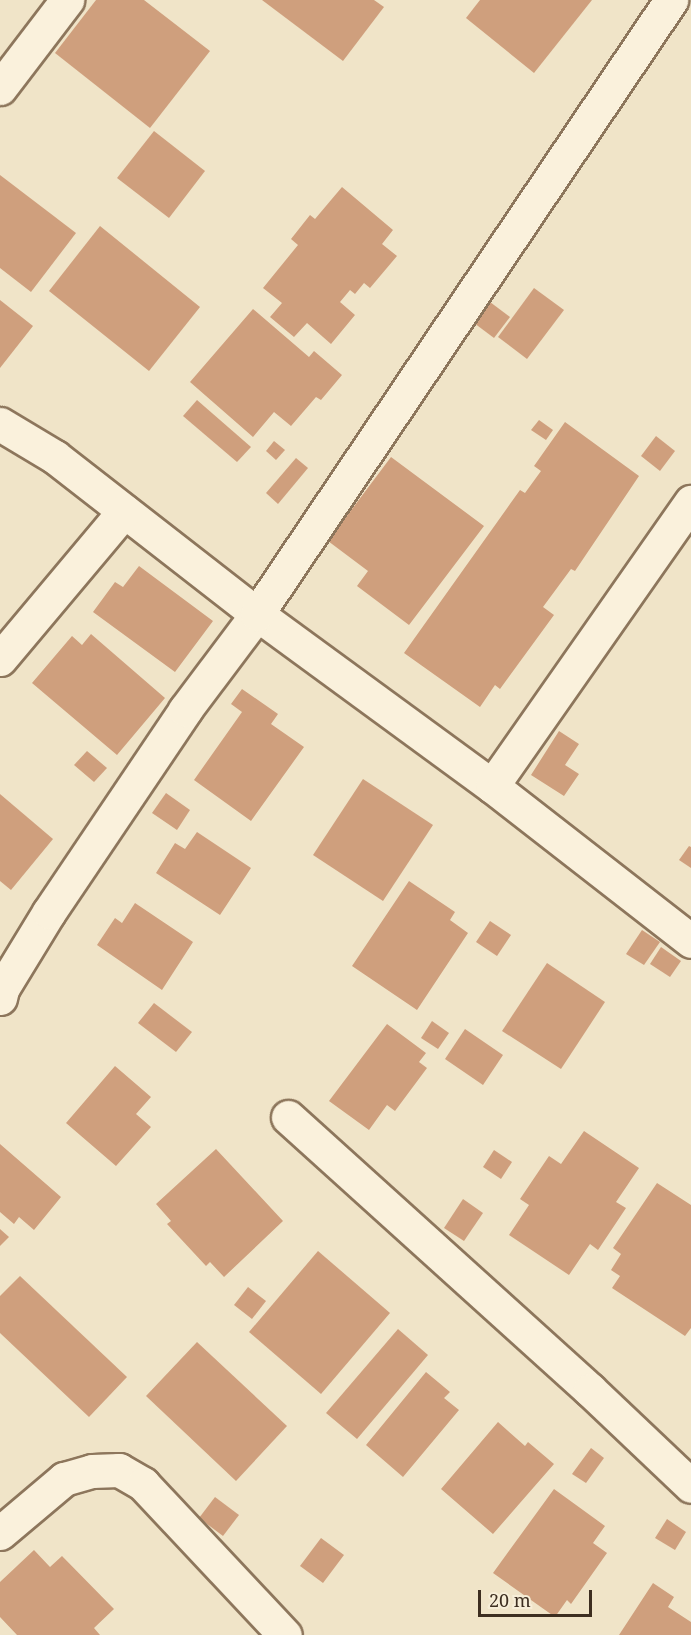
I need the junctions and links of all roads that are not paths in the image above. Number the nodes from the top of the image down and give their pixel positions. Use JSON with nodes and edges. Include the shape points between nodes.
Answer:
{"nodes":[{"id":1,"x":67,"y":0,"type":"edge"},
{"id":2,"x":671,"y":0,"type":"edge"},
{"id":3,"x":0,"y":88,"type":"edge"},
{"id":4,"x":0,"y":424,"type":"edge"},
{"id":5,"x":691,"y":502,"type":"edge"},
{"id":6,"x":124,"y":511,"type":"junction"},
{"id":7,"x":256,"y":614,"type":"junction"},
{"id":8,"x":0,"y":659,"type":"edge"},
{"id":9,"x":492,"y":786,"type":"junction"},
{"id":10,"x":691,"y":941,"type":"edge"},
{"id":11,"x":0,"y":998,"type":"edge"},
{"id":12,"x":288,"y":1117,"type":"dead end"},
{"id":13,"x":691,"y":1486,"type":"edge"},
{"id":14,"x":0,"y":1533,"type":"edge"},
{"id":15,"x":285,"y":1635,"type":"edge"}],
"edges":[{"from":1,"to":3,"type":"street"},
{"from":2,"to":7,"type":"street"},
{"from":4,"to":6,"type":"street","via":[[55,457]]},
{"from":5,"to":9,"type":"street"},
{"from":6,"to":7,"type":"street"},
{"from":6,"to":8,"type":"street"},
{"from":7,"to":9,"type":"street"},
{"from":7,"to":11,"type":"street","via":[[185,710],[49,912]]},
{"from":9,"to":10,"type":"street"},
{"from":12,"to":13,"type":"street"},
{"from":14,"to":15,"type":"street","via":[[64,1479],[92,1471],[119,1470],[142,1484]]}]}
